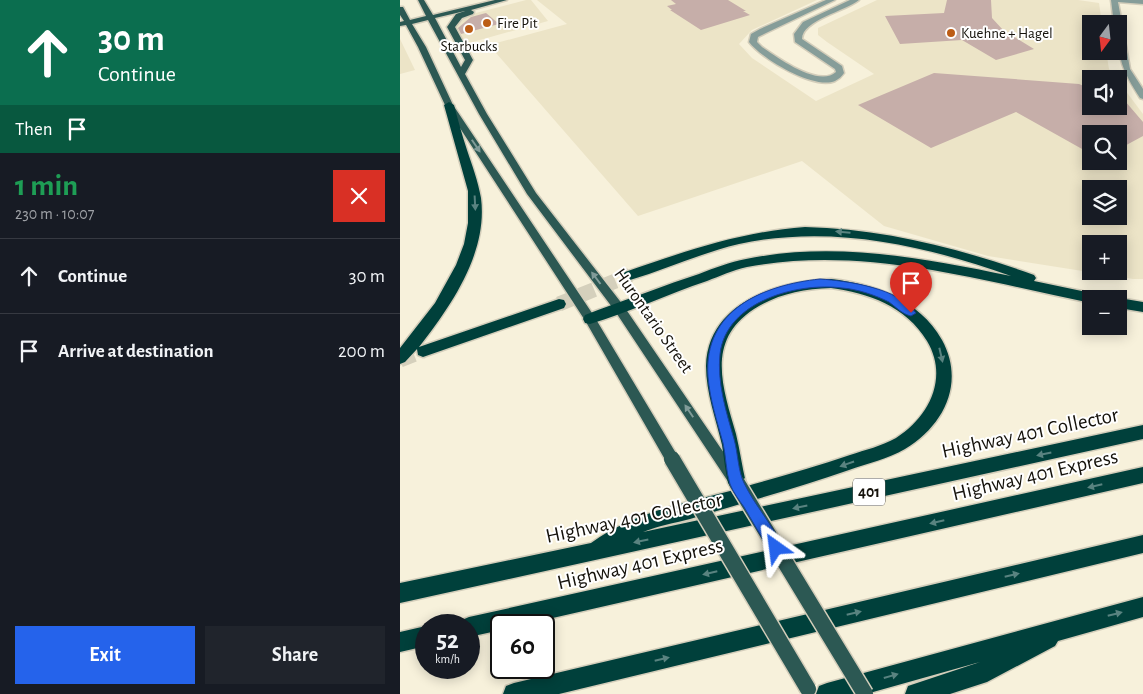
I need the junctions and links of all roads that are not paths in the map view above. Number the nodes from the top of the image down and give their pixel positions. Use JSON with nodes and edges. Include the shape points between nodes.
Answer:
{"nodes":[{"id":1,"x":421,"y":0,"type":"edge"},
{"id":2,"x":472,"y":0,"type":"edge"},
{"id":3,"x":504,"y":0,"type":"edge"},
{"id":4,"x":832,"y":0,"type":"edge"},
{"id":5,"x":856,"y":0,"type":"edge"},
{"id":6,"x":1114,"y":0,"type":"edge"},
{"id":7,"x":1118,"y":0,"type":"edge"},
{"id":8,"x":1143,"y":2,"type":"edge"},
{"id":9,"x":493,"y":3,"type":"junction"},
{"id":10,"x":400,"y":9,"type":"edge"},
{"id":11,"x":428,"y":14,"type":"junction"},
{"id":12,"x":1116,"y":15,"type":"edge"},
{"id":13,"x":793,"y":18,"type":"junction"},
{"id":14,"x":403,"y":20,"type":"edge"},
{"id":15,"x":806,"y":24,"type":"junction"},
{"id":16,"x":1124,"y":60,"type":"edge"},
{"id":17,"x":461,"y":74,"type":"junction"},
{"id":18,"x":1143,"y":96,"type":"edge"},
{"id":19,"x":449,"y":105,"type":"junction"},
{"id":20,"x":630,"y":275,"type":"tunnel mouth"},
{"id":21,"x":1070,"y":294,"type":"junction"},
{"id":22,"x":1082,"y":296,"type":"edge"},
{"id":23,"x":558,"y":304,"type":"tunnel mouth"},
{"id":24,"x":1127,"y":304,"type":"edge"},
{"id":25,"x":1143,"y":307,"type":"edge"},
{"id":26,"x":619,"y":308,"type":"junction"},
{"id":27,"x":590,"y":319,"type":"junction"},
{"id":28,"x":423,"y":351,"type":"tunnel mouth"},
{"id":29,"x":400,"y":358,"type":"edge"},
{"id":30,"x":1143,"y":432,"type":"edge"},
{"id":31,"x":723,"y":448,"type":"junction"},
{"id":32,"x":1143,"y":475,"type":"edge"},
{"id":33,"x":737,"y":483,"type":"joint"},
{"id":34,"x":1143,"y":544,"type":"edge"},
{"id":35,"x":595,"y":551,"type":"junction"},
{"id":36,"x":400,"y":593,"type":"edge"},
{"id":37,"x":1143,"y":607,"type":"edge"},
{"id":38,"x":1077,"y":624,"type":"junction"},
{"id":39,"x":480,"y":625,"type":"edge"},
{"id":40,"x":415,"y":639,"type":"edge"},
{"id":41,"x":400,"y":642,"type":"edge"},
{"id":42,"x":615,"y":670,"type":"junction"},
{"id":43,"x":814,"y":693,"type":"edge"},
{"id":44,"x":514,"y":694,"type":"edge"},
{"id":45,"x":536,"y":694,"type":"edge"},
{"id":46,"x":865,"y":694,"type":"edge"},
{"id":47,"x":916,"y":694,"type":"edge"}],
"edges":[{"from":1,"to":11,"type":"main road","name":"Hurontario Street"},
{"from":2,"to":11,"type":"main road"},
{"from":3,"to":9,"type":"main road"},
{"from":4,"to":13,"type":"street"},
{"from":5,"to":15,"type":"street"},
{"from":6,"to":12,"type":"street"},
{"from":7,"to":8,"type":"street"},
{"from":9,"to":11,"type":"main road"},
{"from":9,"to":17,"type":"main road","via":[[459,16],[454,22],[452,27],[469,60]]},
{"from":10,"to":14,"type":"main road"},
{"from":11,"to":14,"type":"main road"},
{"from":11,"to":17,"type":"main road","name":"Hurontario Street"},
{"from":13,"to":15,"type":"street"},
{"from":13,"to":15,"type":"street","via":[[757,34],[753,42],[759,49],[806,77],[835,78],[839,68],[798,40],[798,34]]},
{"from":14,"to":19,"type":"main road","via":[[422,47]]},
{"from":16,"to":18,"type":"street","via":[[1126,69]]},
{"from":26,"to":17,"type":"main road","name":"Hurontario Street","one_way":true,"via":[[532,194]]},
{"from":19,"to":27,"type":"main road","one_way":true},
{"from":19,"to":29,"type":"highway","one_way":true,"via":[[472,179],[475,219],[456,278],[436,312]]},
{"from":21,"to":20,"type":"highway","one_way":true,"via":[[994,265],[943,252],[891,240],[820,231],[751,238],[688,254]]},
{"from":21,"to":22,"type":"highway"},
{"from":21,"to":26,"type":"highway","via":[[917,264],[824,255],[746,263]]},
{"from":23,"to":28,"type":"highway"},
{"from":24,"to":25,"type":"highway"},
{"from":26,"to":27,"type":"highway"},
{"from":31,"to":26,"type":"main road","name":"Hurontario Street","one_way":true},
{"from":27,"to":43,"type":"main road","bridge":true},
{"from":30,"to":35,"type":"highway","name":"Highway 401 Collector","number":"401","one_way":true},
{"from":31,"to":33,"type":"highway"},
{"from":31,"to":35,"type":"highway","one_way":true,"via":[[714,375],[715,352],[722,331],[750,303],[797,285],[844,284],[892,300],[911,313],[939,346],[944,387],[934,411],[915,432],[893,448],[631,528]]},
{"from":32,"to":39,"type":"highway","name":"Highway 401 Express","one_way":true},
{"from":33,"to":46,"type":"main road","bridge":true},
{"from":42,"to":34,"type":"highway","one_way":true},
{"from":35,"to":36,"type":"highway","name":"Highway 401 Collector","number":"401"},
{"from":38,"to":37,"type":"highway","one_way":true},
{"from":43,"to":38,"type":"highway","one_way":true},
{"from":38,"to":47,"type":"highway","via":[[979,674]]},
{"from":40,"to":41,"type":"highway"},
{"from":42,"to":44,"type":"highway"},
{"from":42,"to":45,"type":"highway"}]}
